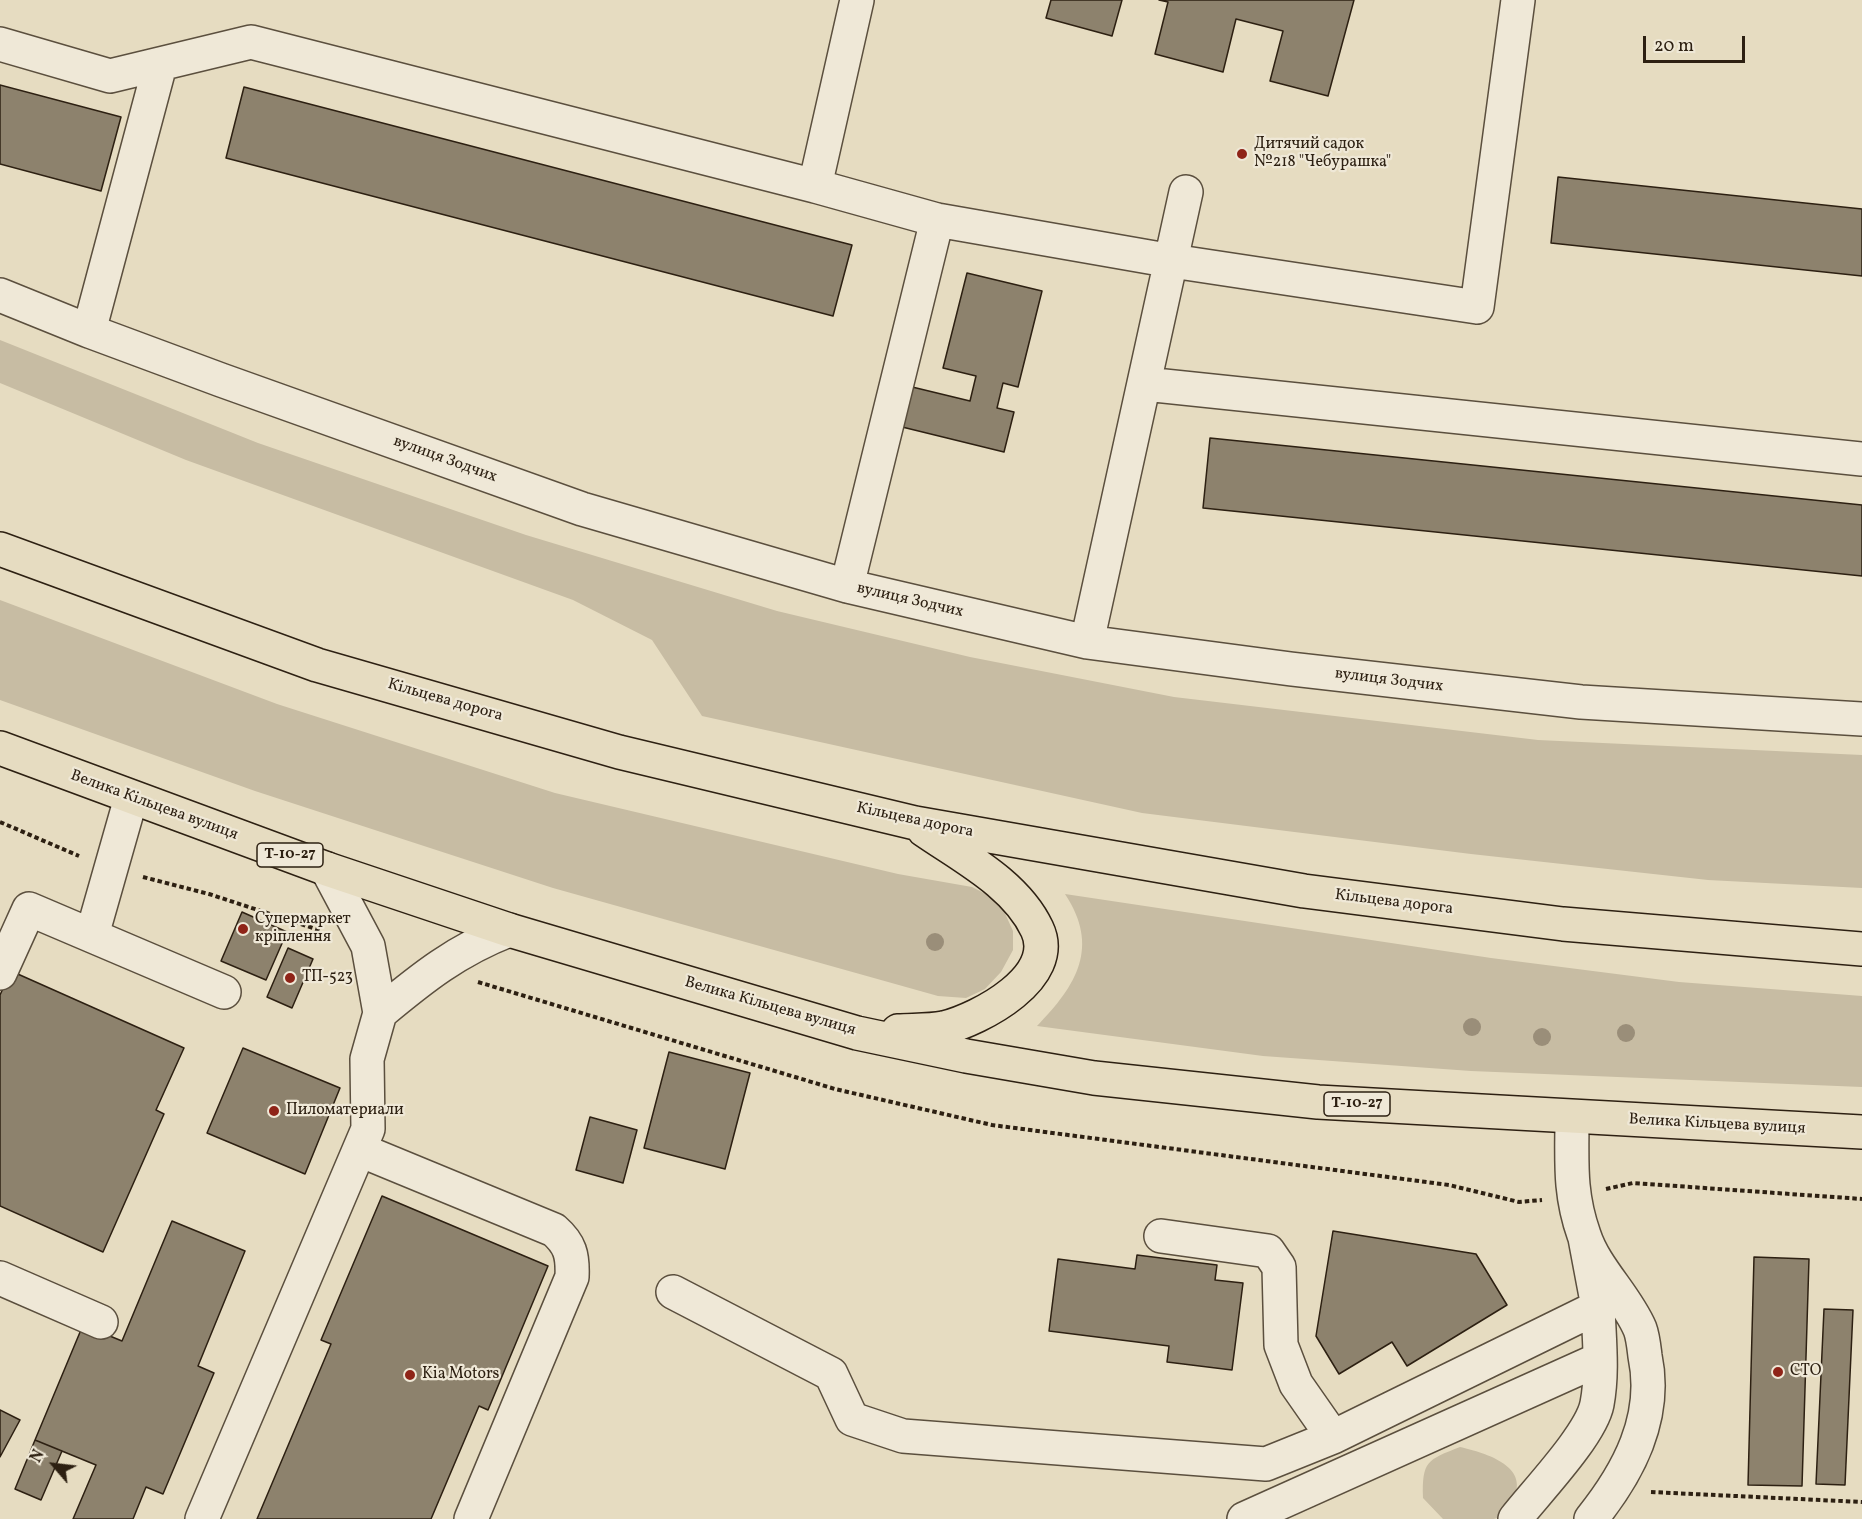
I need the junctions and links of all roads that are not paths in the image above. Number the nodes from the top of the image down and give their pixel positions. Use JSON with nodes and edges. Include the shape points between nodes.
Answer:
{"nodes":[{"id":1,"x":857,"y":0,"type":"edge"},
{"id":2,"x":1518,"y":0,"type":"edge"},
{"id":3,"x":0,"y":44,"type":"edge"},
{"id":4,"x":160,"y":65,"type":"junction"},
{"id":5,"x":815,"y":186,"type":"junction"},
{"id":6,"x":1186,"y":192,"type":"dead end"},
{"id":7,"x":937,"y":220,"type":"junction"},
{"id":8,"x":1172,"y":261,"type":"junction"},
{"id":9,"x":0,"y":294,"type":"edge"},
{"id":10,"x":89,"y":331,"type":"junction"},
{"id":11,"x":1145,"y":384,"type":"junction"},
{"id":12,"x":1862,"y":459,"type":"edge"},
{"id":13,"x":0,"y":549,"type":"edge"},
{"id":14,"x":847,"y":586,"type":"junction"},
{"id":15,"x":1087,"y":642,"type":"junction"},
{"id":16,"x":1862,"y":719,"type":"edge"},
{"id":17,"x":0,"y":748,"type":"edge"},
{"id":18,"x":131,"y":798,"type":"junction"},
{"id":19,"x":915,"y":823,"type":"junction"},
{"id":20,"x":327,"y":869,"type":"junction"},
{"id":21,"x":509,"y":930,"type":"junction"},
{"id":22,"x":92,"y":936,"type":"junction"},
{"id":23,"x":1862,"y":950,"type":"edge"},
{"id":24,"x":0,"y":973,"type":"edge"},
{"id":25,"x":224,"y":992,"type":"dead end"},
{"id":26,"x":380,"y":1013,"type":"junction"},
{"id":27,"x":857,"y":1033,"type":"junction"},
{"id":28,"x":1572,"y":1118,"type":"junction"},
{"id":29,"x":1862,"y":1132,"type":"edge"},
{"id":30,"x":360,"y":1150,"type":"junction"},
{"id":31,"x":1161,"y":1236,"type":"dead end"},
{"id":32,"x":1585,"y":1238,"type":"junction"},
{"id":33,"x":0,"y":1278,"type":"edge"},
{"id":34,"x":673,"y":1292,"type":"dead end"},
{"id":35,"x":1598,"y":1307,"type":"junction"},
{"id":36,"x":101,"y":1322,"type":"dead end"},
{"id":37,"x":1600,"y":1359,"type":"junction"},
{"id":38,"x":1333,"y":1437,"type":"junction"},
{"id":39,"x":202,"y":1519,"type":"edge"},
{"id":40,"x":471,"y":1519,"type":"edge"},
{"id":41,"x":1244,"y":1519,"type":"edge"},
{"id":42,"x":1515,"y":1519,"type":"edge"},
{"id":43,"x":1591,"y":1519,"type":"edge"}],
"edges":[{"from":1,"to":5,"type":"street"},
{"from":2,"to":8,"type":"street","via":[[1477,308]]},
{"from":3,"to":4,"type":"street","via":[[110,76]]},
{"from":4,"to":5,"type":"street","via":[[251,42]]},
{"from":4,"to":10,"type":"street"},
{"from":5,"to":7,"type":"street"},
{"from":6,"to":8,"type":"street"},
{"from":7,"to":8,"type":"street"},
{"from":7,"to":14,"type":"street"},
{"from":8,"to":11,"type":"street"},
{"from":9,"to":10,"type":"street","name":"вулиця Зодчих"},
{"from":10,"to":14,"type":"street","name":"вулиця Зодчих","via":[[582,509]]},
{"from":11,"to":12,"type":"street"},
{"from":11,"to":15,"type":"street"},
{"from":13,"to":19,"type":"highway","name":"Кільцева дорога","via":[[317,665],[619,752]]},
{"from":14,"to":15,"type":"street","name":"вулиця Зодчих"},
{"from":15,"to":16,"type":"street","name":"вулиця Зодчих","via":[[1581,702]]},
{"from":17,"to":18,"type":"highway","name":"Велика Кільцева вулиця","number":"Т-10-27"},
{"from":18,"to":20,"type":"highway","name":"Велика Кільцева вулиця","number":"Т-10-27"},
{"from":18,"to":22,"type":"street"},
{"from":19,"to":23,"type":"highway","name":"Кільцева дорога","via":[[1304,891],[1563,924]]},
{"from":19,"to":27,"type":"highway","via":[[997,881],[1025,909],[1038,931],[1041,947],[1037,965],[1026,982],[1003,1002],[970,1019],[943,1028]]},
{"from":20,"to":21,"type":"highway","name":"Велика Кільцева вулиця","number":"Т-10-27"},
{"from":20,"to":26,"type":"street","via":[[368,946]]},
{"from":21,"to":26,"type":"street","via":[[474,944],[433,969]]},
{"from":21,"to":27,"type":"highway","name":"Велика Кільцева вулиця","number":"Т-10-27"},
{"from":22,"to":24,"type":"street","via":[[29,909]]},
{"from":22,"to":25,"type":"street"},
{"from":26,"to":30,"type":"street","via":[[367,1059],[368,1129]]},
{"from":27,"to":28,"type":"highway","name":"Велика Кільцева вулиця","number":"Т-10-27","via":[[1094,1078],[1318,1102]]},
{"from":28,"to":29,"type":"highway","name":"Велика Кільцева вулиця","number":"Т-10-27"},
{"from":28,"to":32,"type":"street","via":[[1572,1196]]},
{"from":30,"to":39,"type":"street"},
{"from":30,"to":40,"type":"street","via":[[554,1230],[566,1241],[573,1258],[572,1277]]},
{"from":31,"to":38,"type":"street","via":[[1268,1251],[1279,1267],[1281,1345],[1296,1384]]},
{"from":32,"to":35,"type":"street"},
{"from":32,"to":43,"type":"street","via":[[1640,1330],[1648,1371],[1645,1422],[1614,1490]]},
{"from":33,"to":36,"type":"street"},
{"from":34,"to":38,"type":"street","via":[[831,1374],[852,1419],[903,1436],[1266,1464]]},
{"from":35,"to":37,"type":"street"},
{"from":35,"to":38,"type":"street"},
{"from":37,"to":41,"type":"street"},
{"from":37,"to":42,"type":"street","via":[[1597,1405],[1585,1431]]}]}
